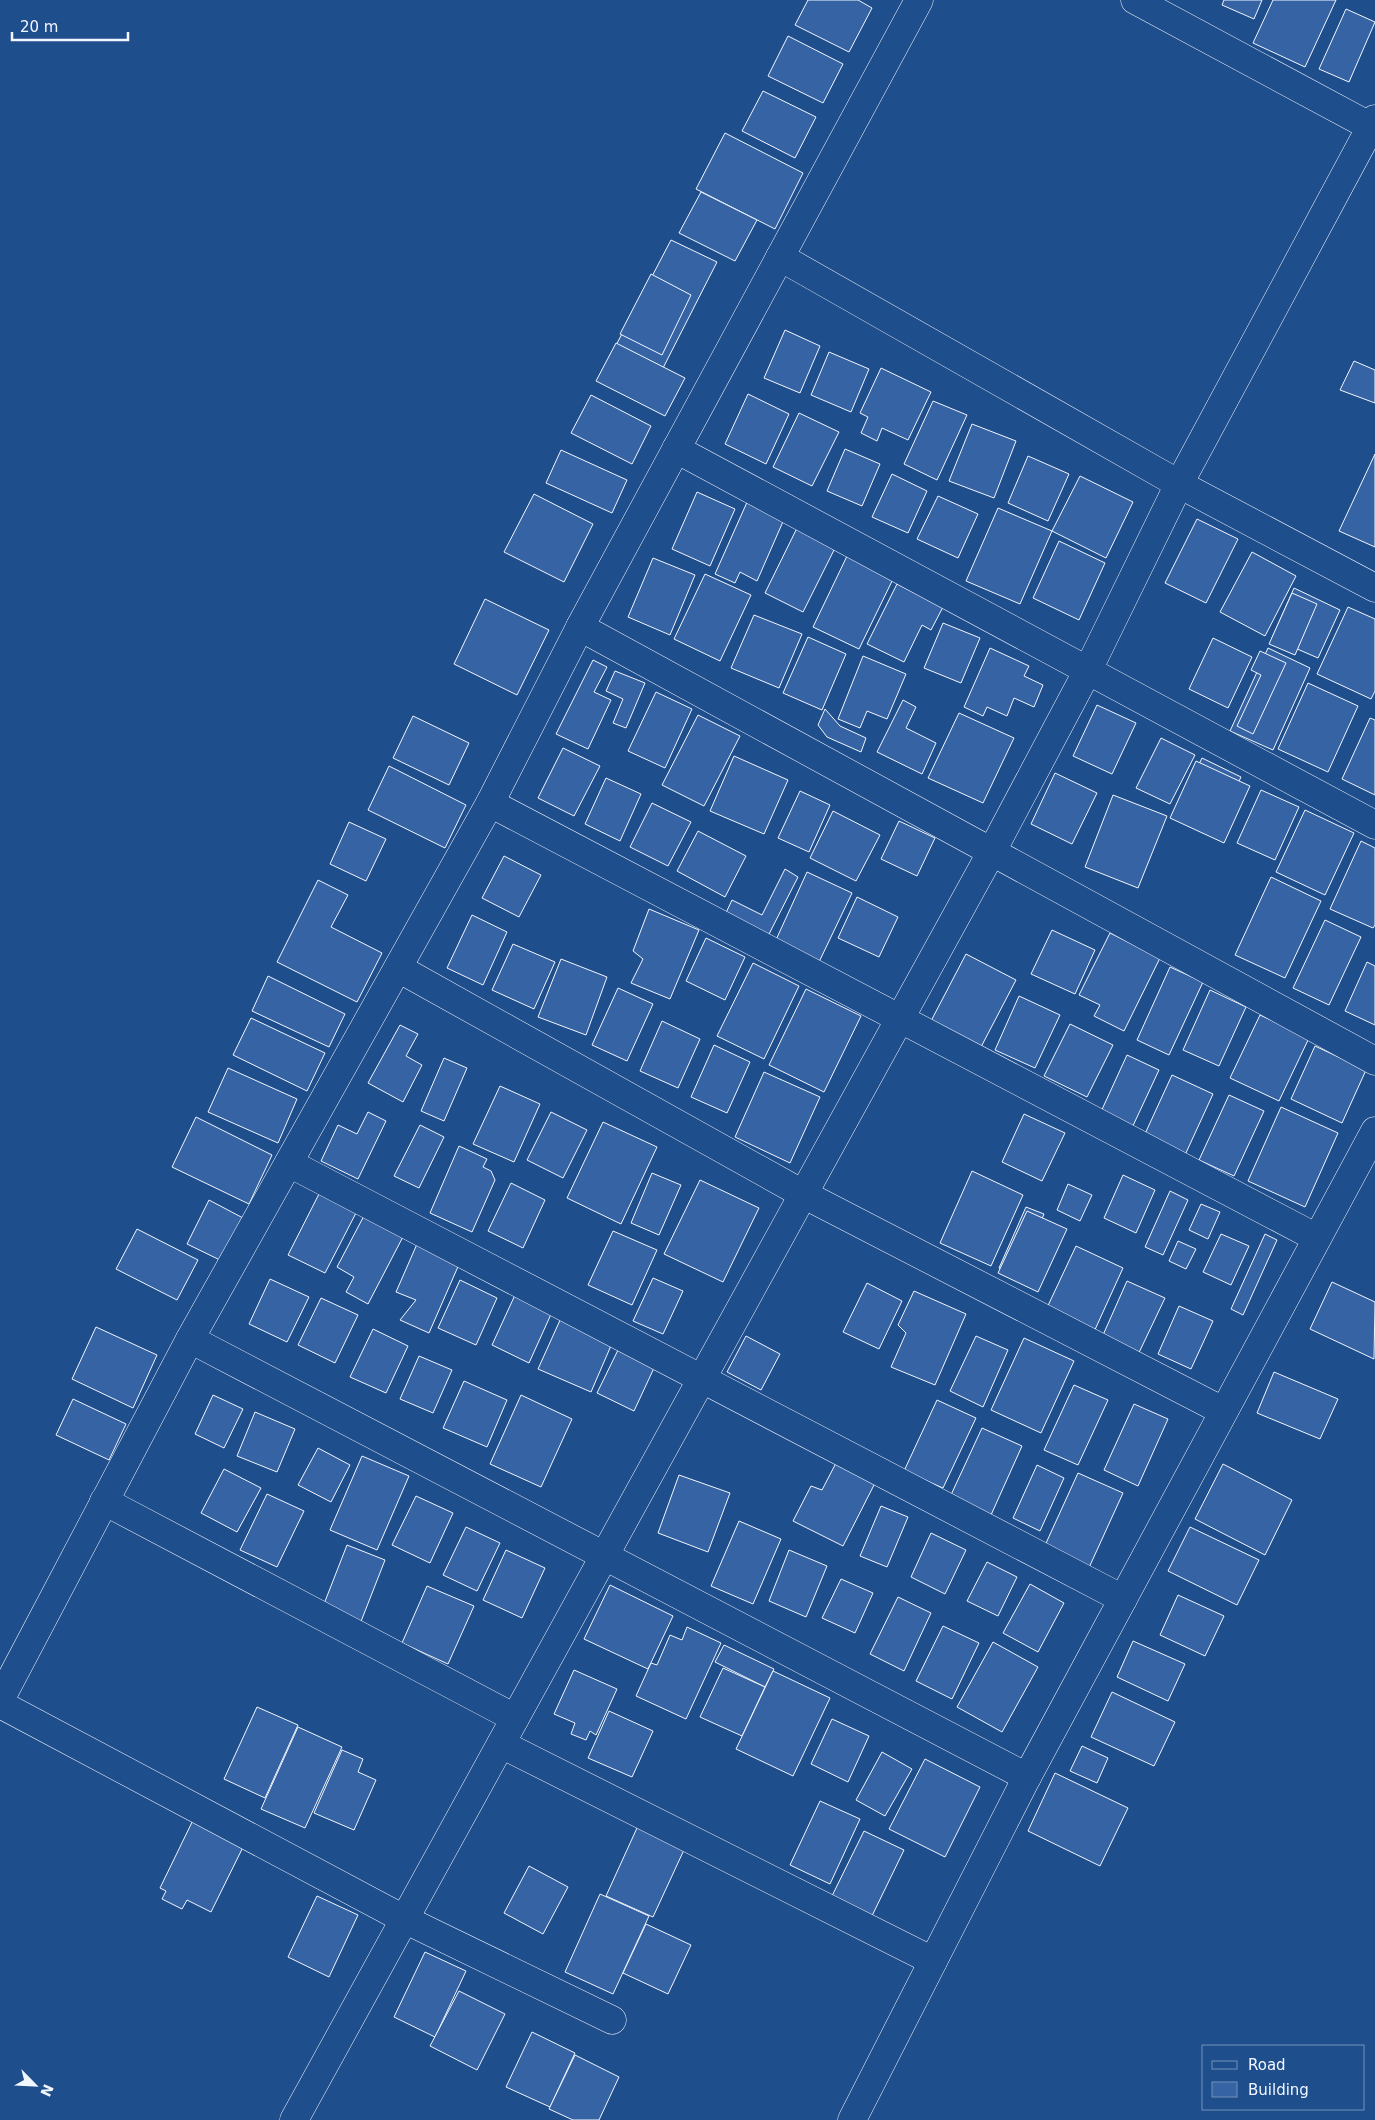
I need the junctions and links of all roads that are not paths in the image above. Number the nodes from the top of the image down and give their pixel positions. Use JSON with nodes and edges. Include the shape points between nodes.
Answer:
{"nodes":[{"id":1,"x":919,"y":0,"type":"edge"},
{"id":2,"x":1135,"y":0,"type":"edge"},
{"id":3,"x":1374,"y":125,"type":"edge"},
{"id":4,"x":780,"y":257,"type":"junction"},
{"id":5,"x":676,"y":449,"type":"junction"},
{"id":6,"x":1179,"y":484,"type":"junction"},
{"id":7,"x":1375,"y":588,"type":"edge"},
{"id":8,"x":580,"y":627,"type":"junction"},
{"id":9,"x":1088,"y":670,"type":"junction"},
{"id":10,"x":490,"y":802,"type":"junction"},
{"id":11,"x":1375,"y":825,"type":"edge"},
{"id":12,"x":991,"y":853,"type":"junction"},
{"id":13,"x":398,"y":968,"type":"junction"},
{"id":14,"x":900,"y":1017,"type":"junction"},
{"id":15,"x":1375,"y":1061,"type":"edge"},
{"id":16,"x":1375,"y":1131,"type":"edge"},
{"id":17,"x":289,"y":1163,"type":"junction"},
{"id":18,"x":803,"y":1194,"type":"junction"},
{"id":19,"x":1318,"y":1238,"type":"junction"},
{"id":20,"x":190,"y":1339,"type":"junction"},
{"id":21,"x":701,"y":1379,"type":"junction"},
{"id":22,"x":1224,"y":1411,"type":"junction"},
{"id":23,"x":104,"y":1501,"type":"junction"},
{"id":24,"x":603,"y":1556,"type":"junction"},
{"id":25,"x":1123,"y":1599,"type":"junction"},
{"id":26,"x":0,"y":1700,"type":"edge"},
{"id":27,"x":0,"y":1704,"type":"edge"},
{"id":28,"x":515,"y":1718,"type":"junction"},
{"id":29,"x":500,"y":1744,"type":"junction"},
{"id":30,"x":1027,"y":1777,"type":"junction"},
{"id":31,"x":404,"y":1919,"type":"junction"},
{"id":32,"x":933,"y":1961,"type":"junction"},
{"id":33,"x":612,"y":2020,"type":"dead end"},
{"id":34,"x":294,"y":2120,"type":"edge"},
{"id":35,"x":852,"y":2120,"type":"edge"}],
"edges":[{"from":1,"to":4,"type":"street"},
{"from":2,"to":3,"type":"street"},
{"from":3,"to":6,"type":"street"},
{"from":4,"to":5,"type":"street"},
{"from":4,"to":6,"type":"street"},
{"from":5,"to":8,"type":"street"},
{"from":5,"to":9,"type":"street"},
{"from":6,"to":7,"type":"street"},
{"from":6,"to":9,"type":"street"},
{"from":8,"to":10,"type":"street"},
{"from":8,"to":12,"type":"street"},
{"from":9,"to":11,"type":"street"},
{"from":9,"to":12,"type":"street"},
{"from":10,"to":13,"type":"street"},
{"from":10,"to":14,"type":"street"},
{"from":12,"to":14,"type":"street"},
{"from":12,"to":15,"type":"street"},
{"from":13,"to":17,"type":"street"},
{"from":13,"to":18,"type":"street"},
{"from":14,"to":18,"type":"street"},
{"from":14,"to":19,"type":"street"},
{"from":16,"to":19,"type":"street"},
{"from":17,"to":20,"type":"street"},
{"from":17,"to":21,"type":"street"},
{"from":18,"to":21,"type":"street"},
{"from":18,"to":22,"type":"street"},
{"from":19,"to":22,"type":"street"},
{"from":20,"to":23,"type":"street"},
{"from":20,"to":24,"type":"street"},
{"from":21,"to":24,"type":"street"},
{"from":21,"to":25,"type":"street"},
{"from":22,"to":25,"type":"street"},
{"from":23,"to":26,"type":"street"},
{"from":23,"to":28,"type":"street"},
{"from":24,"to":28,"type":"street"},
{"from":24,"to":30,"type":"street"},
{"from":25,"to":30,"type":"street"},
{"from":27,"to":31,"type":"street"},
{"from":28,"to":29,"type":"street"},
{"from":29,"to":31,"type":"street"},
{"from":29,"to":32,"type":"street"},
{"from":30,"to":32,"type":"street"},
{"from":31,"to":33,"type":"street"},
{"from":31,"to":34,"type":"street"},
{"from":32,"to":35,"type":"street"}]}
